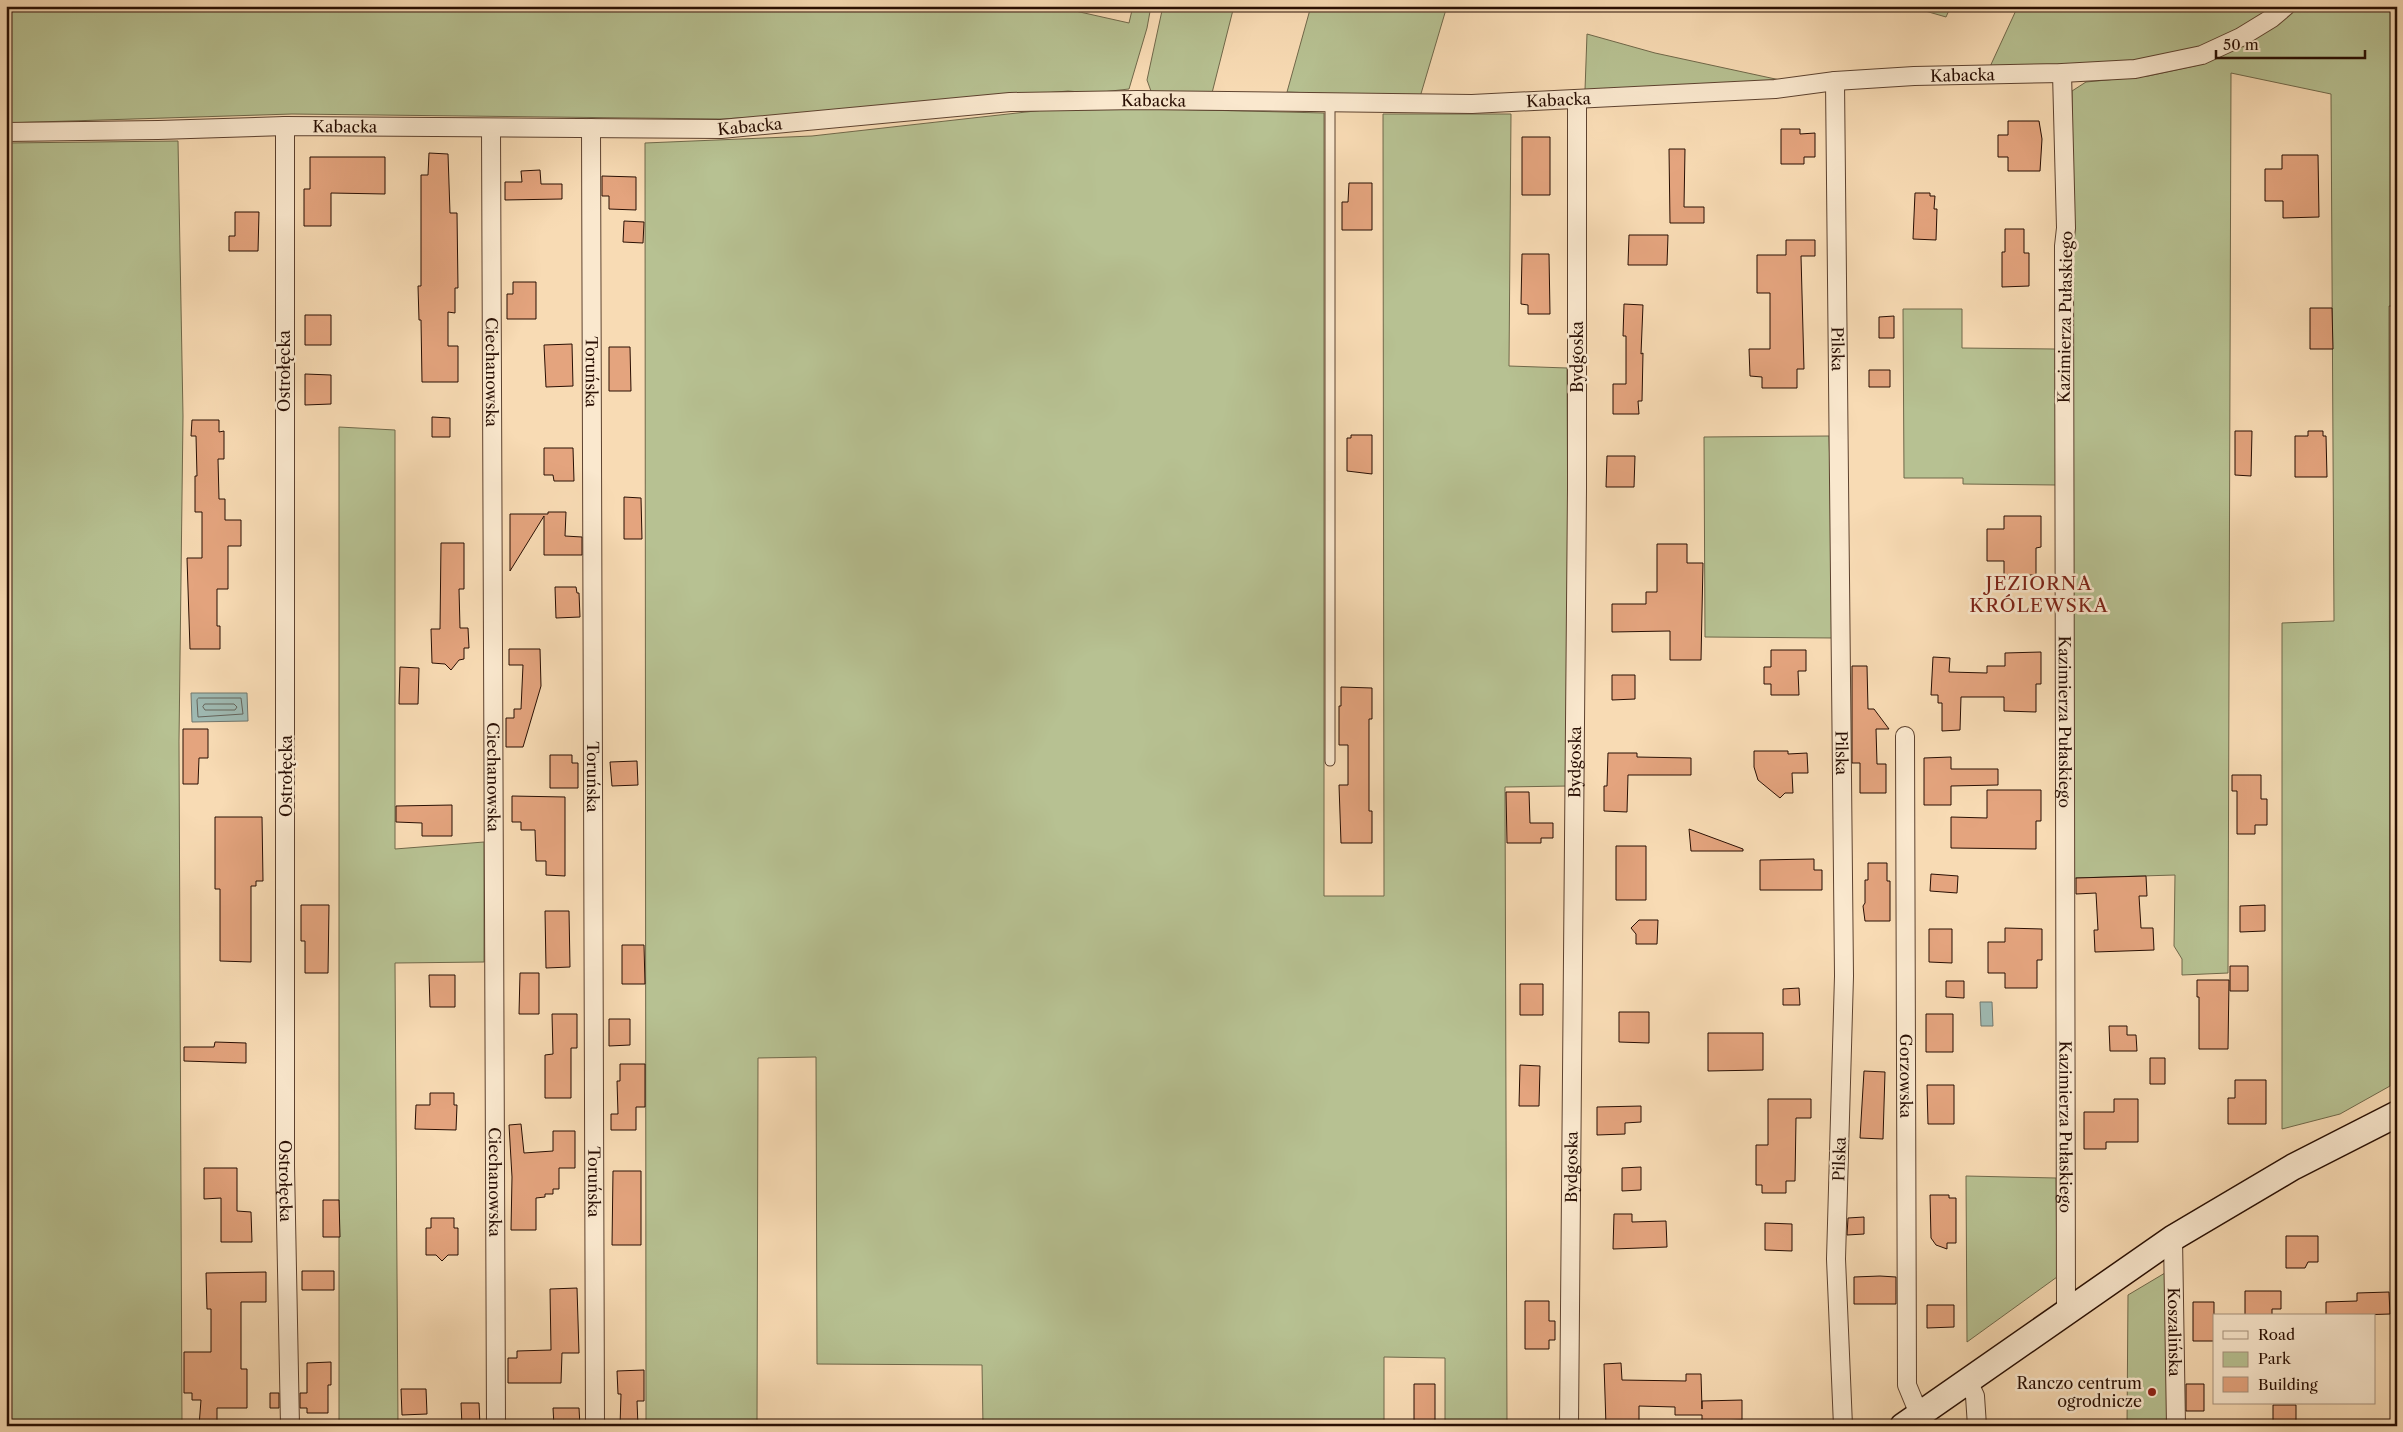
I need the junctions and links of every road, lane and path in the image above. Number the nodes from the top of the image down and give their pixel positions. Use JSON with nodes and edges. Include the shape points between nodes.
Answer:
{"nodes":[{"id":1,"x":2286,"y":6,"type":"edge"},
{"id":2,"x":2062,"y":73,"type":"junction"},
{"id":3,"x":1835,"y":81,"type":"junction"},
{"id":4,"x":1577,"y":99,"type":"junction"},
{"id":5,"x":1330,"y":102,"type":"junction"},
{"id":6,"x":285,"y":126,"type":"junction"},
{"id":7,"x":491,"y":128,"type":"junction"},
{"id":8,"x":591,"y":128,"type":"junction"},
{"id":9,"x":6,"y":132,"type":"edge"},
{"id":10,"x":1905,"y":736,"type":"dead end"},
{"id":11,"x":1330,"y":762,"type":"dead end"},
{"id":12,"x":2397,"y":1114,"type":"edge"},
{"id":13,"x":2173,"y":1238,"type":"junction"},
{"id":14,"x":2066,"y":1311,"type":"junction"},
{"id":15,"x":1968,"y":1381,"type":"junction"},
{"id":16,"x":1915,"y":1422,"type":"edge"},
{"id":17,"x":290,"y":1426,"type":"edge"},
{"id":18,"x":496,"y":1426,"type":"edge"},
{"id":19,"x":595,"y":1426,"type":"edge"},
{"id":20,"x":1569,"y":1426,"type":"edge"},
{"id":21,"x":1843,"y":1426,"type":"edge"},
{"id":22,"x":1977,"y":1426,"type":"edge"},
{"id":23,"x":2176,"y":1426,"type":"edge"}],
"edges":[{"from":1,"to":2,"type":"street","name":"Kabacka","via":[[2241,38],[2202,55],[2135,69]]},
{"from":2,"to":3,"type":"street","name":"Kabacka"},
{"from":2,"to":14,"type":"street","name":"Kazimierza Pułaskiego","via":[[2066,228]]},
{"from":3,"to":4,"type":"street","name":"Kabacka","via":[[1775,89]]},
{"from":3,"to":21,"type":"street","name":"Pilska","via":[[1844,976],[1836,1259]]},
{"from":4,"to":5,"type":"street","name":"Kabacka","via":[[1472,104]]},
{"from":4,"to":20,"type":"street","name":"Bydgoska"},
{"from":5,"to":8,"type":"street","name":"Kabacka","via":[[1010,102],[721,128]]},
{"from":5,"to":11,"type":"lane"},
{"from":6,"to":7,"type":"street","name":"Kabacka"},
{"from":6,"to":9,"type":"street","name":"Kabacka"},
{"from":6,"to":17,"type":"street","name":"Ostrołęcka","via":[[285,1166]]},
{"from":7,"to":8,"type":"street","name":"Kabacka"},
{"from":7,"to":18,"type":"street","name":"Ciechanowska"},
{"from":8,"to":19,"type":"street","name":"Toruńska"},
{"from":10,"to":16,"type":"street","name":"Gorzowska","via":[[1907,1385]]},
{"from":12,"to":13,"type":"main road","via":[[2293,1167]]},
{"from":13,"to":14,"type":"main road"},
{"from":13,"to":23,"type":"street","name":"Koszalińska"},
{"from":14,"to":15,"type":"main road"},
{"from":15,"to":16,"type":"main road"},
{"from":15,"to":22,"type":"street","via":[[1975,1396]]}]}
